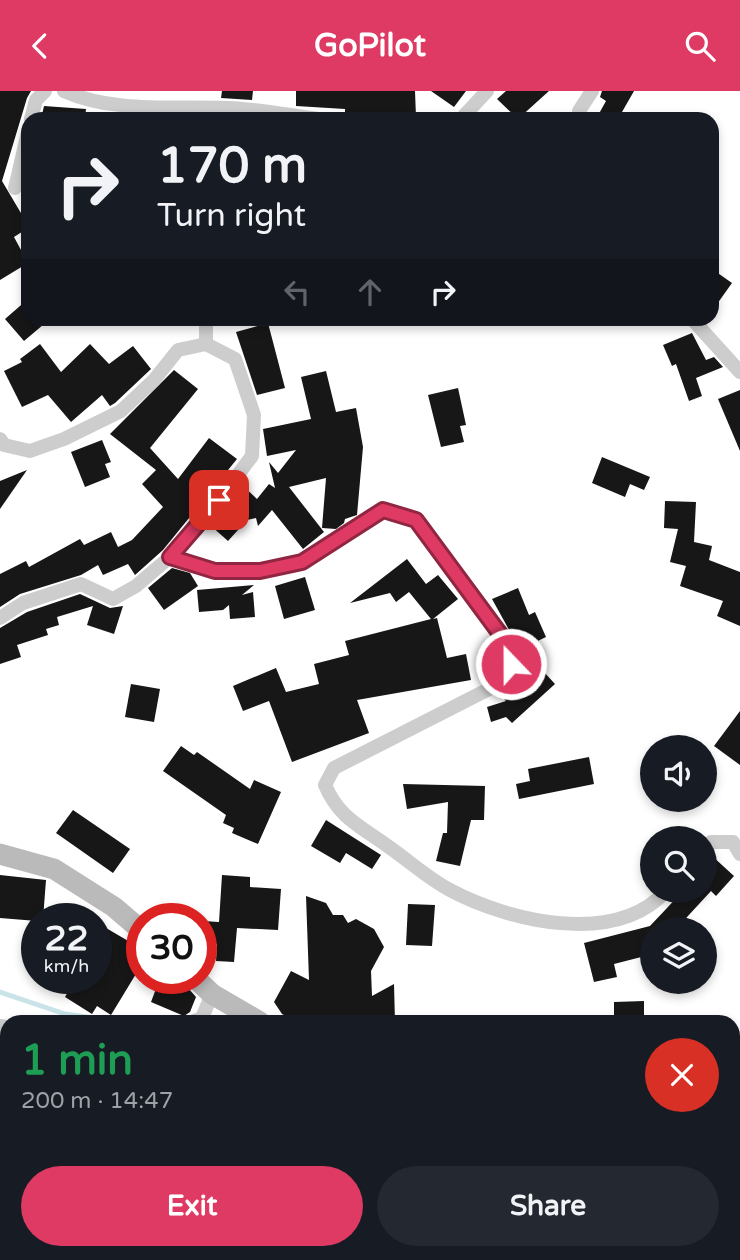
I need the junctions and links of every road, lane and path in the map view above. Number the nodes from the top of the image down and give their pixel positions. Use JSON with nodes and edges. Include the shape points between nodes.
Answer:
{"nodes":[{"id":1,"x":45,"y":91,"type":"edge"},
{"id":2,"x":64,"y":91,"type":"edge"},
{"id":3,"x":487,"y":91,"type":"edge"},
{"id":4,"x":592,"y":91,"type":"edge"},
{"id":5,"x":33,"y":112,"type":"edge"},
{"id":6,"x":263,"y":112,"type":"edge"},
{"id":7,"x":468,"y":112,"type":"edge"},
{"id":8,"x":579,"y":112,"type":"edge"},
{"id":9,"x":21,"y":162,"type":"edge"},
{"id":10,"x":15,"y":188,"type":"dead end"},
{"id":11,"x":206,"y":326,"type":"edge"},
{"id":12,"x":698,"y":326,"type":"edge"},
{"id":13,"x":206,"y":344,"type":"junction"},
{"id":14,"x":740,"y":372,"type":"edge"},
{"id":15,"x":0,"y":439,"type":"edge"},
{"id":16,"x":170,"y":557,"type":"junction"},
{"id":17,"x":0,"y":618,"type":"edge"},
{"id":18,"x":717,"y":842,"type":"edge"},
{"id":19,"x":0,"y":854,"type":"edge"},
{"id":20,"x":740,"y":854,"type":"edge"},
{"id":21,"x":649,"y":903,"type":"edge"},
{"id":22,"x":126,"y":917,"type":"edge"},
{"id":23,"x":212,"y":994,"type":"joint"},
{"id":24,"x":203,"y":1015,"type":"edge"},
{"id":25,"x":248,"y":1015,"type":"edge"}],
"edges":[{"from":1,"to":5,"type":"street"},
{"from":2,"to":6,"type":"street","via":[[107,104]]},
{"from":3,"to":7,"type":"street"},
{"from":4,"to":8,"type":"street"},
{"from":9,"to":10,"type":"street"},
{"from":11,"to":13,"type":"street"},
{"from":12,"to":14,"type":"street"},
{"from":13,"to":15,"type":"street","via":[[178,350],[121,411],[64,439],[30,451],[4,445]]},
{"from":13,"to":16,"type":"street","via":[[235,359],[254,415],[252,456]]},
{"from":16,"to":17,"type":"street","via":[[113,599],[80,584],[23,603]]},
{"from":16,"to":21,"type":"street","via":[[215,571],[260,571],[302,562],[383,510],[416,520],[503,638],[511,664],[491,688],[334,768],[325,785],[335,808],[449,890],[523,919],[589,925],[634,913]]},
{"from":18,"to":20,"type":"street","via":[[733,842]]},
{"from":19,"to":22,"type":"street","via":[[54,869]]},
{"from":23,"to":24,"type":"street"},
{"from":23,"to":25,"type":"street"}]}
